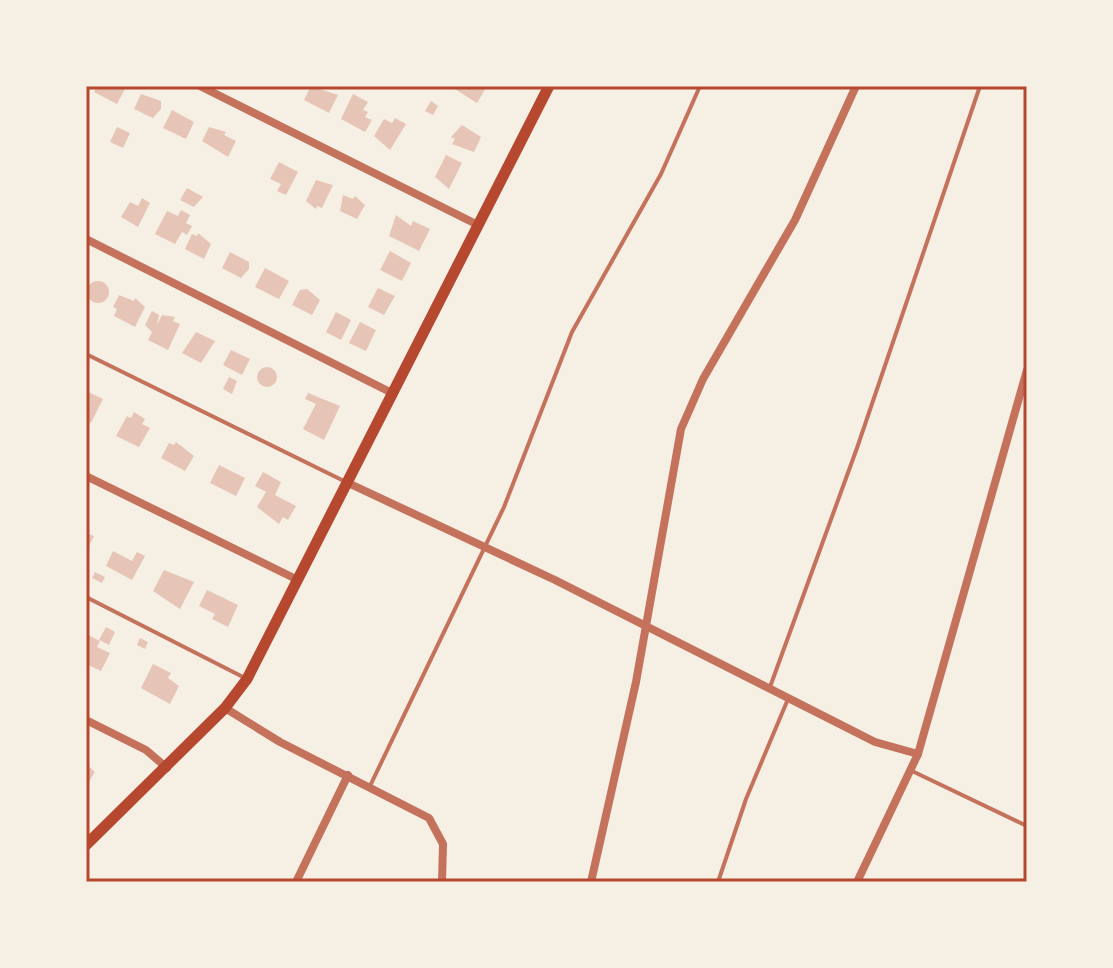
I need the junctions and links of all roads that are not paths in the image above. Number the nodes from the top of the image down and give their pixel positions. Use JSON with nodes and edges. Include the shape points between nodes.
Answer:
{"nodes":[{"id":1,"x":200,"y":86,"type":"edge"},
{"id":2,"x":549,"y":86,"type":"edge"},
{"id":3,"x":700,"y":86,"type":"edge"},
{"id":4,"x":856,"y":86,"type":"edge"},
{"id":5,"x":980,"y":86,"type":"edge"},
{"id":6,"x":478,"y":225,"type":"junction"},
{"id":7,"x":86,"y":239,"type":"edge"},
{"id":8,"x":86,"y":354,"type":"edge"},
{"id":9,"x":1027,"y":370,"type":"edge"},
{"id":10,"x":392,"y":393,"type":"junction"},
{"id":11,"x":86,"y":476,"type":"edge"},
{"id":12,"x":346,"y":482,"type":"junction"},
{"id":13,"x":484,"y":546,"type":"junction"},
{"id":14,"x":298,"y":580,"type":"junction"},
{"id":15,"x":86,"y":597,"type":"edge"},
{"id":16,"x":646,"y":627,"type":"junction"},
{"id":17,"x":247,"y":679,"type":"junction"},
{"id":18,"x":769,"y":689,"type":"junction"},
{"id":19,"x":788,"y":699,"type":"junction"},
{"id":20,"x":225,"y":708,"type":"junction"},
{"id":21,"x":86,"y":720,"type":"edge"},
{"id":22,"x":918,"y":754,"type":"junction"},
{"id":23,"x":167,"y":768,"type":"junction"},
{"id":24,"x":912,"y":771,"type":"junction"},
{"id":25,"x":348,"y":775,"type":"junction"},
{"id":26,"x":370,"y":786,"type":"junction"},
{"id":27,"x":1027,"y":826,"type":"edge"},
{"id":28,"x":86,"y":845,"type":"edge"},
{"id":29,"x":296,"y":882,"type":"edge"},
{"id":30,"x":442,"y":882,"type":"edge"},
{"id":31,"x":591,"y":882,"type":"edge"},
{"id":32,"x":718,"y":882,"type":"edge"},
{"id":33,"x":857,"y":882,"type":"edge"}],
"edges":[{"from":1,"to":6,"type":"street"},
{"from":2,"to":6,"type":"main road"},
{"from":3,"to":13,"type":"lane","via":[[661,174],[572,332],[526,458]]},
{"from":4,"to":16,"type":"street","via":[[795,220],[734,322],[685,419],[671,470]]},
{"from":5,"to":18,"type":"lane"},
{"from":6,"to":10,"type":"main road"},
{"from":7,"to":10,"type":"street"},
{"from":8,"to":12,"type":"lane"},
{"from":9,"to":22,"type":"street"},
{"from":10,"to":12,"type":"main road"},
{"from":11,"to":14,"type":"street"},
{"from":12,"to":13,"type":"street"},
{"from":12,"to":14,"type":"main road"},
{"from":13,"to":16,"type":"street"},
{"from":13,"to":26,"type":"lane"},
{"from":14,"to":17,"type":"main road"},
{"from":15,"to":17,"type":"lane"},
{"from":16,"to":18,"type":"street"},
{"from":16,"to":31,"type":"street"},
{"from":17,"to":20,"type":"main road"},
{"from":18,"to":19,"type":"street"},
{"from":19,"to":22,"type":"street","via":[[875,742]]},
{"from":19,"to":32,"type":"lane"},
{"from":20,"to":23,"type":"main road"},
{"from":20,"to":25,"type":"street"},
{"from":21,"to":23,"type":"street","via":[[146,750]]},
{"from":22,"to":24,"type":"street"},
{"from":23,"to":28,"type":"main road"},
{"from":24,"to":27,"type":"lane"},
{"from":24,"to":33,"type":"street"},
{"from":25,"to":26,"type":"street"},
{"from":25,"to":29,"type":"street"},
{"from":26,"to":30,"type":"street","via":[[436,827],[446,860]]}]}
